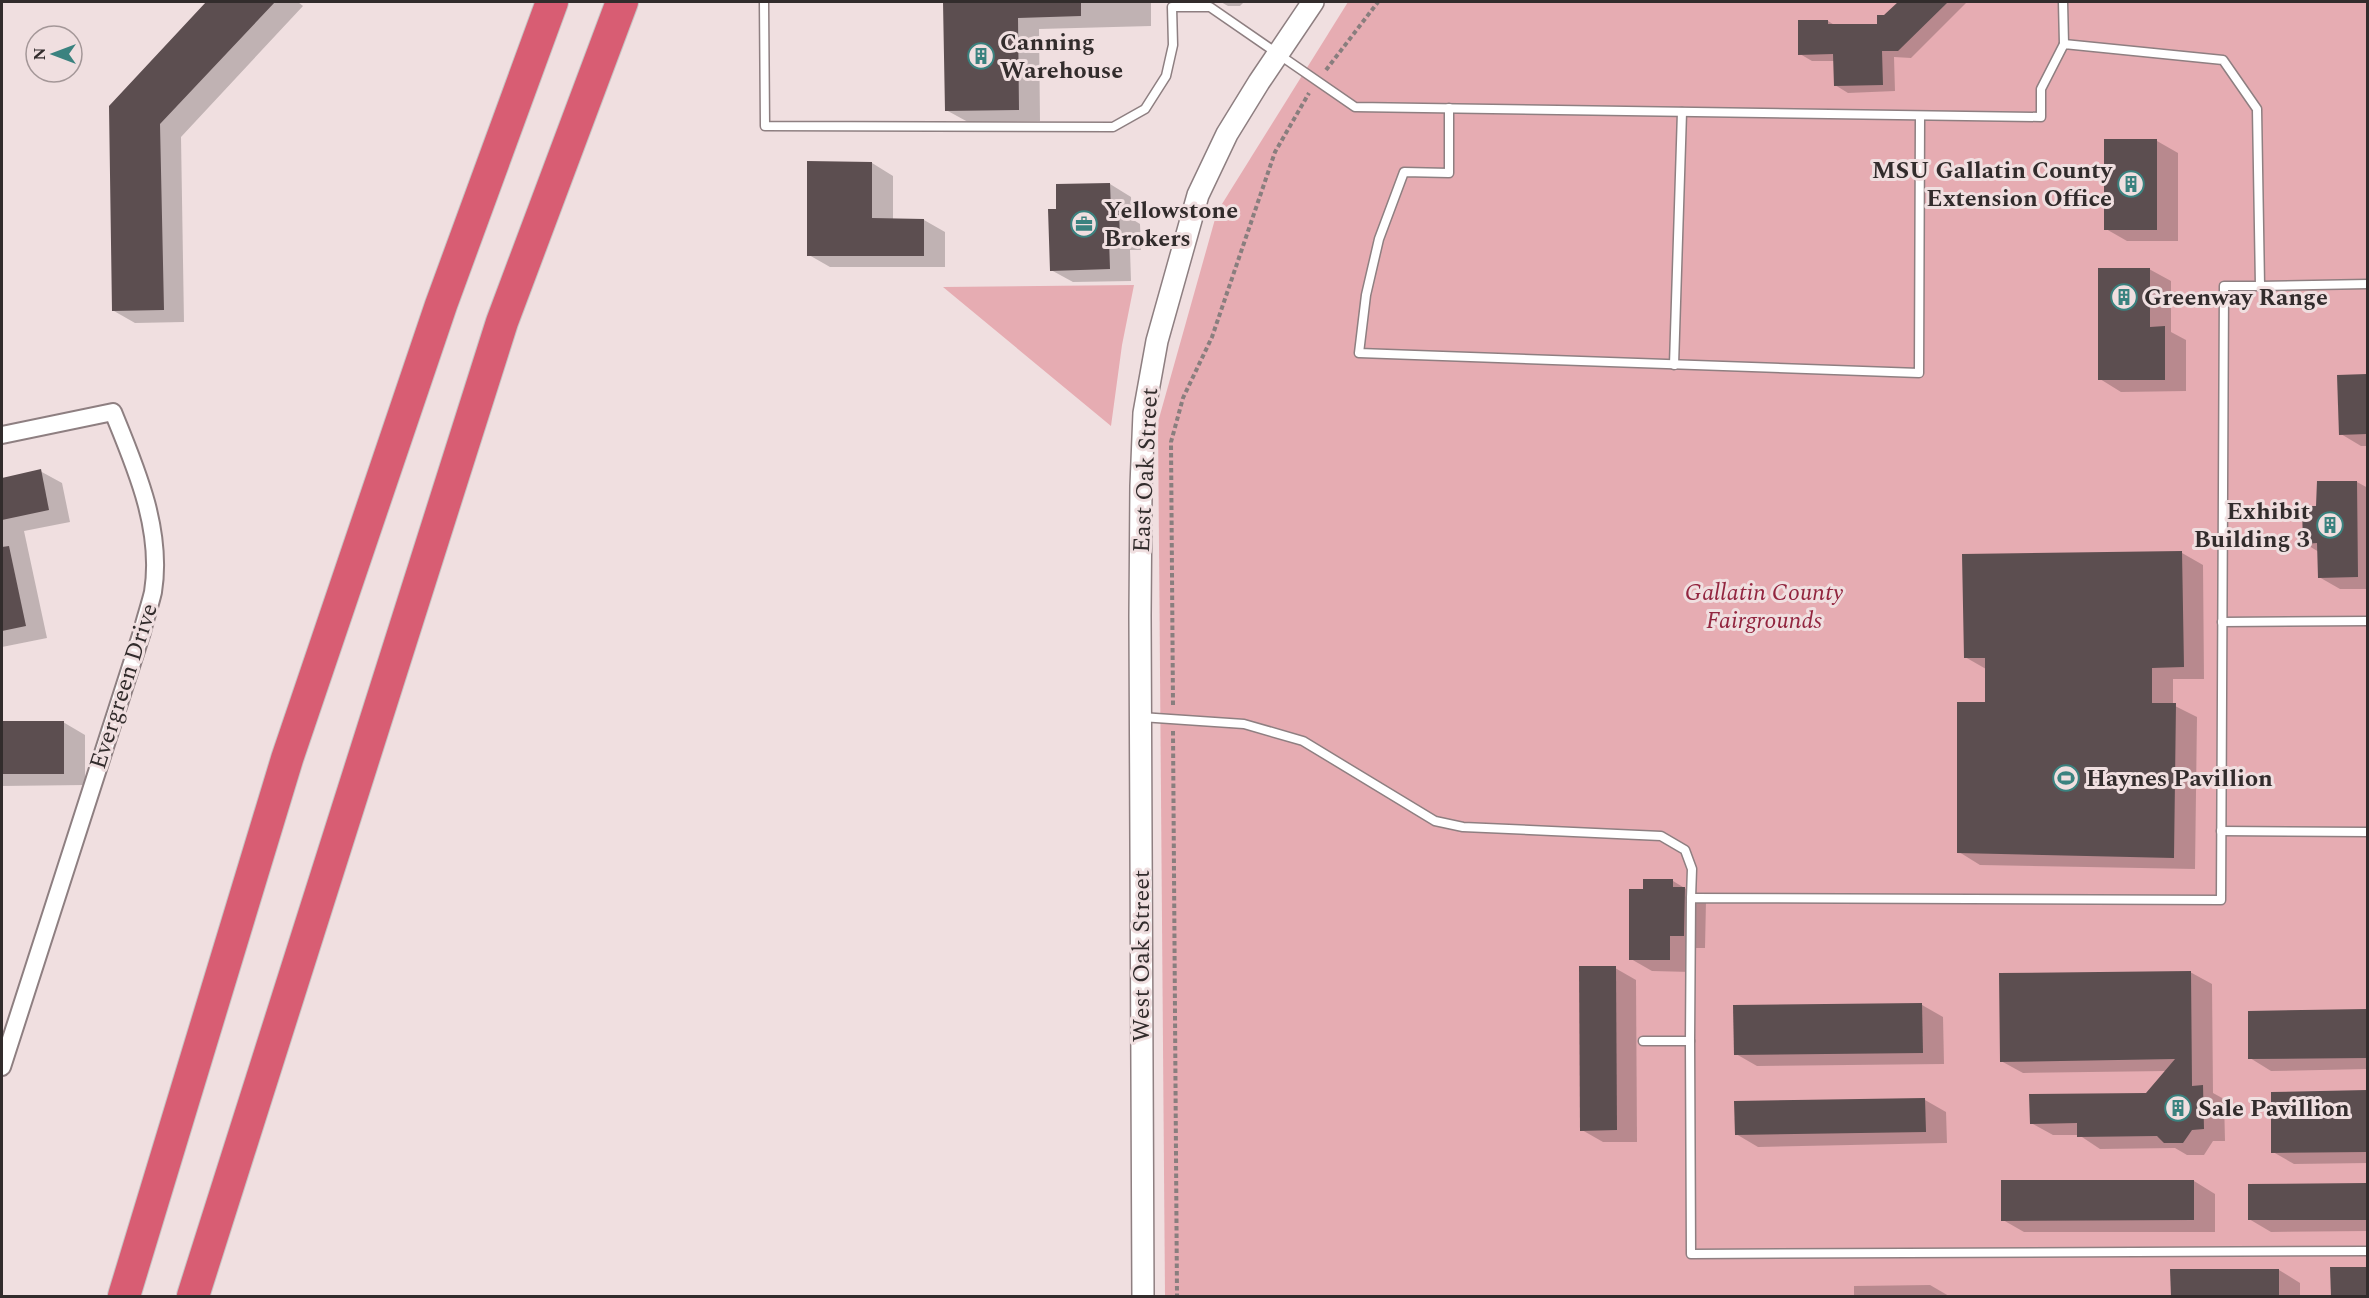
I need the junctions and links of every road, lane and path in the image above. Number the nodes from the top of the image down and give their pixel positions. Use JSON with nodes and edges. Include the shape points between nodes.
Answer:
{"nodes":[{"id":1,"x":552,"y":2,"type":"edge"},
{"id":2,"x":622,"y":2,"type":"edge"},
{"id":3,"x":764,"y":2,"type":"edge"},
{"id":4,"x":1312,"y":2,"type":"edge"},
{"id":5,"x":1378,"y":2,"type":"edge"},
{"id":6,"x":2063,"y":2,"type":"edge"},
{"id":7,"x":2064,"y":44,"type":"junction"},
{"id":8,"x":1278,"y":52,"type":"junction"},
{"id":9,"x":1317,"y":79,"type":"junction"},
{"id":10,"x":1449,"y":108,"type":"junction"},
{"id":11,"x":1682,"y":112,"type":"junction"},
{"id":12,"x":1920,"y":116,"type":"junction"},
{"id":13,"x":2367,"y":284,"type":"edge"},
{"id":14,"x":2260,"y":286,"type":"junction"},
{"id":15,"x":1674,"y":364,"type":"junction"},
{"id":16,"x":2,"y":435,"type":"edge"},
{"id":17,"x":1140,"y":616,"type":"joint"},
{"id":18,"x":2367,"y":621,"type":"edge"},
{"id":19,"x":2222,"y":622,"type":"junction"},
{"id":20,"x":1140,"y":717,"type":"junction"},
{"id":21,"x":1173,"y":720,"type":"junction"},
{"id":22,"x":2221,"y":831,"type":"junction"},
{"id":23,"x":2367,"y":832,"type":"edge"},
{"id":24,"x":1691,"y":898,"type":"junction"},
{"id":25,"x":1643,"y":1041,"type":"dead end"},
{"id":26,"x":1690,"y":1041,"type":"junction"},
{"id":27,"x":2,"y":1067,"type":"edge"},
{"id":28,"x":2367,"y":1251,"type":"edge"},
{"id":29,"x":124,"y":1296,"type":"edge"},
{"id":30,"x":193,"y":1296,"type":"edge"},
{"id":31,"x":1143,"y":1296,"type":"edge"},
{"id":32,"x":1177,"y":1296,"type":"edge"}],
"edges":[{"from":1,"to":29,"type":"highway","via":[[441,305],[291,748]]},
{"from":2,"to":30,"type":"highway","via":[[502,322]]},
{"from":3,"to":8,"type":"lane","via":[[765,126],[1113,127],[1144,109],[1166,76],[1173,45],[1172,7],[1210,7]]},
{"from":4,"to":8,"type":"street","name":"East Oak Street"},
{"from":5,"to":9,"type":"path"},
{"from":6,"to":7,"type":"lane"},
{"from":7,"to":12,"type":"lane","via":[[2041,89],[2041,117]]},
{"from":7,"to":14,"type":"lane","via":[[2223,60],[2257,109]]},
{"from":8,"to":9,"type":"lane"},
{"from":8,"to":17,"type":"street","name":"East Oak Street","via":[[1227,134],[1198,195],[1157,341],[1144,413]]},
{"from":9,"to":10,"type":"lane","via":[[1355,107]]},
{"from":9,"to":21,"type":"path","via":[[1275,152],[1212,338],[1184,398],[1171,442]]},
{"from":10,"to":11,"type":"lane"},
{"from":10,"to":15,"type":"lane","via":[[1449,173],[1404,172],[1379,239],[1366,295],[1359,353]]},
{"from":11,"to":12,"type":"lane"},
{"from":11,"to":15,"type":"lane"},
{"from":12,"to":15,"type":"lane","via":[[1919,373]]},
{"from":13,"to":14,"type":"lane"},
{"from":14,"to":19,"type":"lane","via":[[2224,286]]},
{"from":16,"to":27,"type":"street","name":"Evergreen Drive","via":[[113,412],[136,467],[151,520],[155,562],[153,592],[142,632]]},
{"from":17,"to":20,"type":"street","name":"West Oak Street"},
{"from":18,"to":19,"type":"lane"},
{"from":19,"to":22,"type":"lane"},
{"from":20,"to":21,"type":"lane"},
{"from":20,"to":31,"type":"street","name":"West Oak Street"},
{"from":21,"to":24,"type":"lane","via":[[1244,724],[1304,741],[1435,821],[1464,827],[1661,836],[1685,850],[1692,869]]},
{"from":21,"to":32,"type":"path"},
{"from":22,"to":23,"type":"lane"},
{"from":22,"to":24,"type":"lane","via":[[2221,900]]},
{"from":24,"to":26,"type":"lane"},
{"from":25,"to":26,"type":"lane"},
{"from":26,"to":28,"type":"lane","via":[[1691,1254]]}]}
